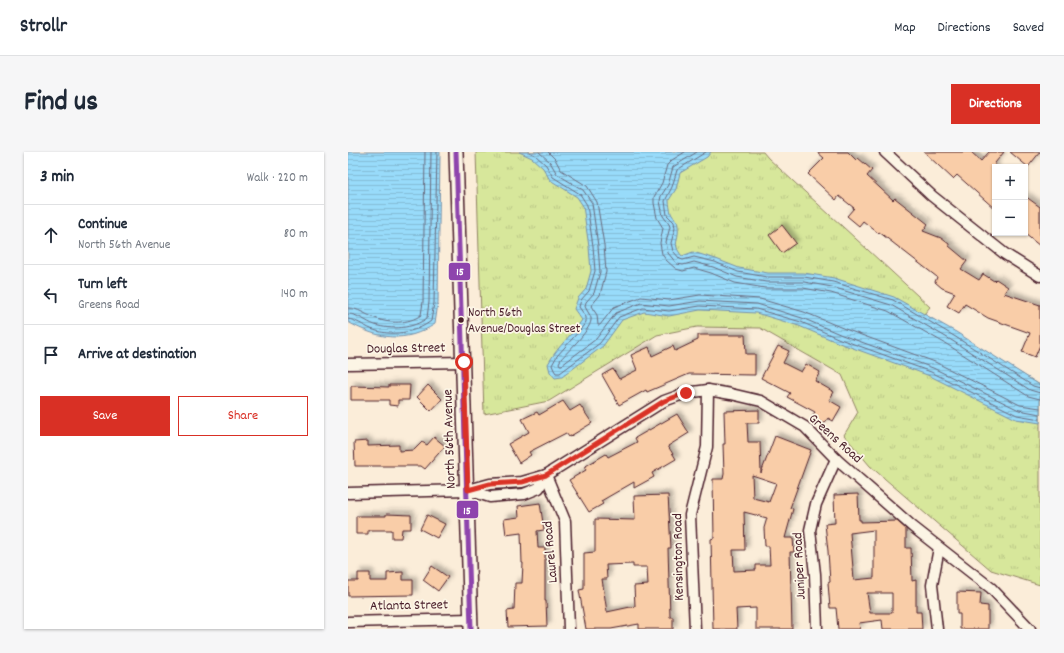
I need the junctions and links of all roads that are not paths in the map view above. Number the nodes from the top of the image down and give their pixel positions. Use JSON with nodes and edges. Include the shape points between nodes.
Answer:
{"nodes":[{"id":1,"x":456,"y":152,"type":"edge"},
{"id":2,"x":885,"y":152,"type":"edge"},
{"id":3,"x":1040,"y":276,"type":"edge"},
{"id":4,"x":464,"y":362,"type":"junction"},
{"id":5,"x":348,"y":364,"type":"edge"},
{"id":6,"x":708,"y":390,"type":"junction"},
{"id":7,"x":836,"y":459,"type":"junction"},
{"id":8,"x":546,"y":475,"type":"junction"},
{"id":9,"x":517,"y":482,"type":"junction"},
{"id":10,"x":468,"y":490,"type":"junction"},
{"id":11,"x":348,"y":493,"type":"edge"},
{"id":12,"x":518,"y":495,"type":"junction"},
{"id":13,"x":939,"y":548,"type":"junction"},
{"id":14,"x":348,"y":622,"type":"edge"},
{"id":15,"x":471,"y":624,"type":"edge"},
{"id":16,"x":569,"y":629,"type":"edge"},
{"id":17,"x":695,"y":629,"type":"edge"},
{"id":18,"x":817,"y":629,"type":"edge"},
{"id":19,"x":937,"y":629,"type":"edge"},
{"id":20,"x":1030,"y":629,"type":"edge"}],
"edges":[{"from":1,"to":4,"type":"street","name":"North 56th Avenue"},
{"from":2,"to":3,"type":"street","via":[[938,200],[1005,254]]},
{"from":4,"to":5,"type":"street","name":"Douglas Street"},
{"from":4,"to":10,"type":"street","name":"North 56th Avenue"},
{"from":6,"to":7,"type":"street","name":"Greens Road","via":[[761,401],[805,427]]},
{"from":6,"to":8,"type":"street","name":"Greens Road","via":[[686,393],[664,401]]},
{"from":6,"to":17,"type":"street","name":"Kensington Road","via":[[706,447],[690,515]]},
{"from":7,"to":13,"type":"street","name":"Greens Road"},
{"from":7,"to":18,"type":"street","name":"Juniper Road","via":[[816,504],[810,530]]},
{"from":8,"to":9,"type":"street","name":"Greens Road"},
{"from":8,"to":12,"type":"street","name":"Greens Road","via":[[539,488]]},
{"from":8,"to":16,"type":"street","name":"Laurel Road","via":[[565,521]]},
{"from":9,"to":10,"type":"street","name":"Greens Road","via":[[490,484]]},
{"from":9,"to":12,"type":"street"},
{"from":10,"to":11,"type":"street"},
{"from":10,"to":12,"type":"street","name":"Greens Road","via":[[490,497]]},
{"from":10,"to":15,"type":"street","name":"North 56th Avenue"},
{"from":13,"to":19,"type":"street","via":[[932,585]]},
{"from":13,"to":20,"type":"street","name":"Greens Road","via":[[990,588]]},
{"from":14,"to":15,"type":"street","name":"Atlanta Street"}]}
